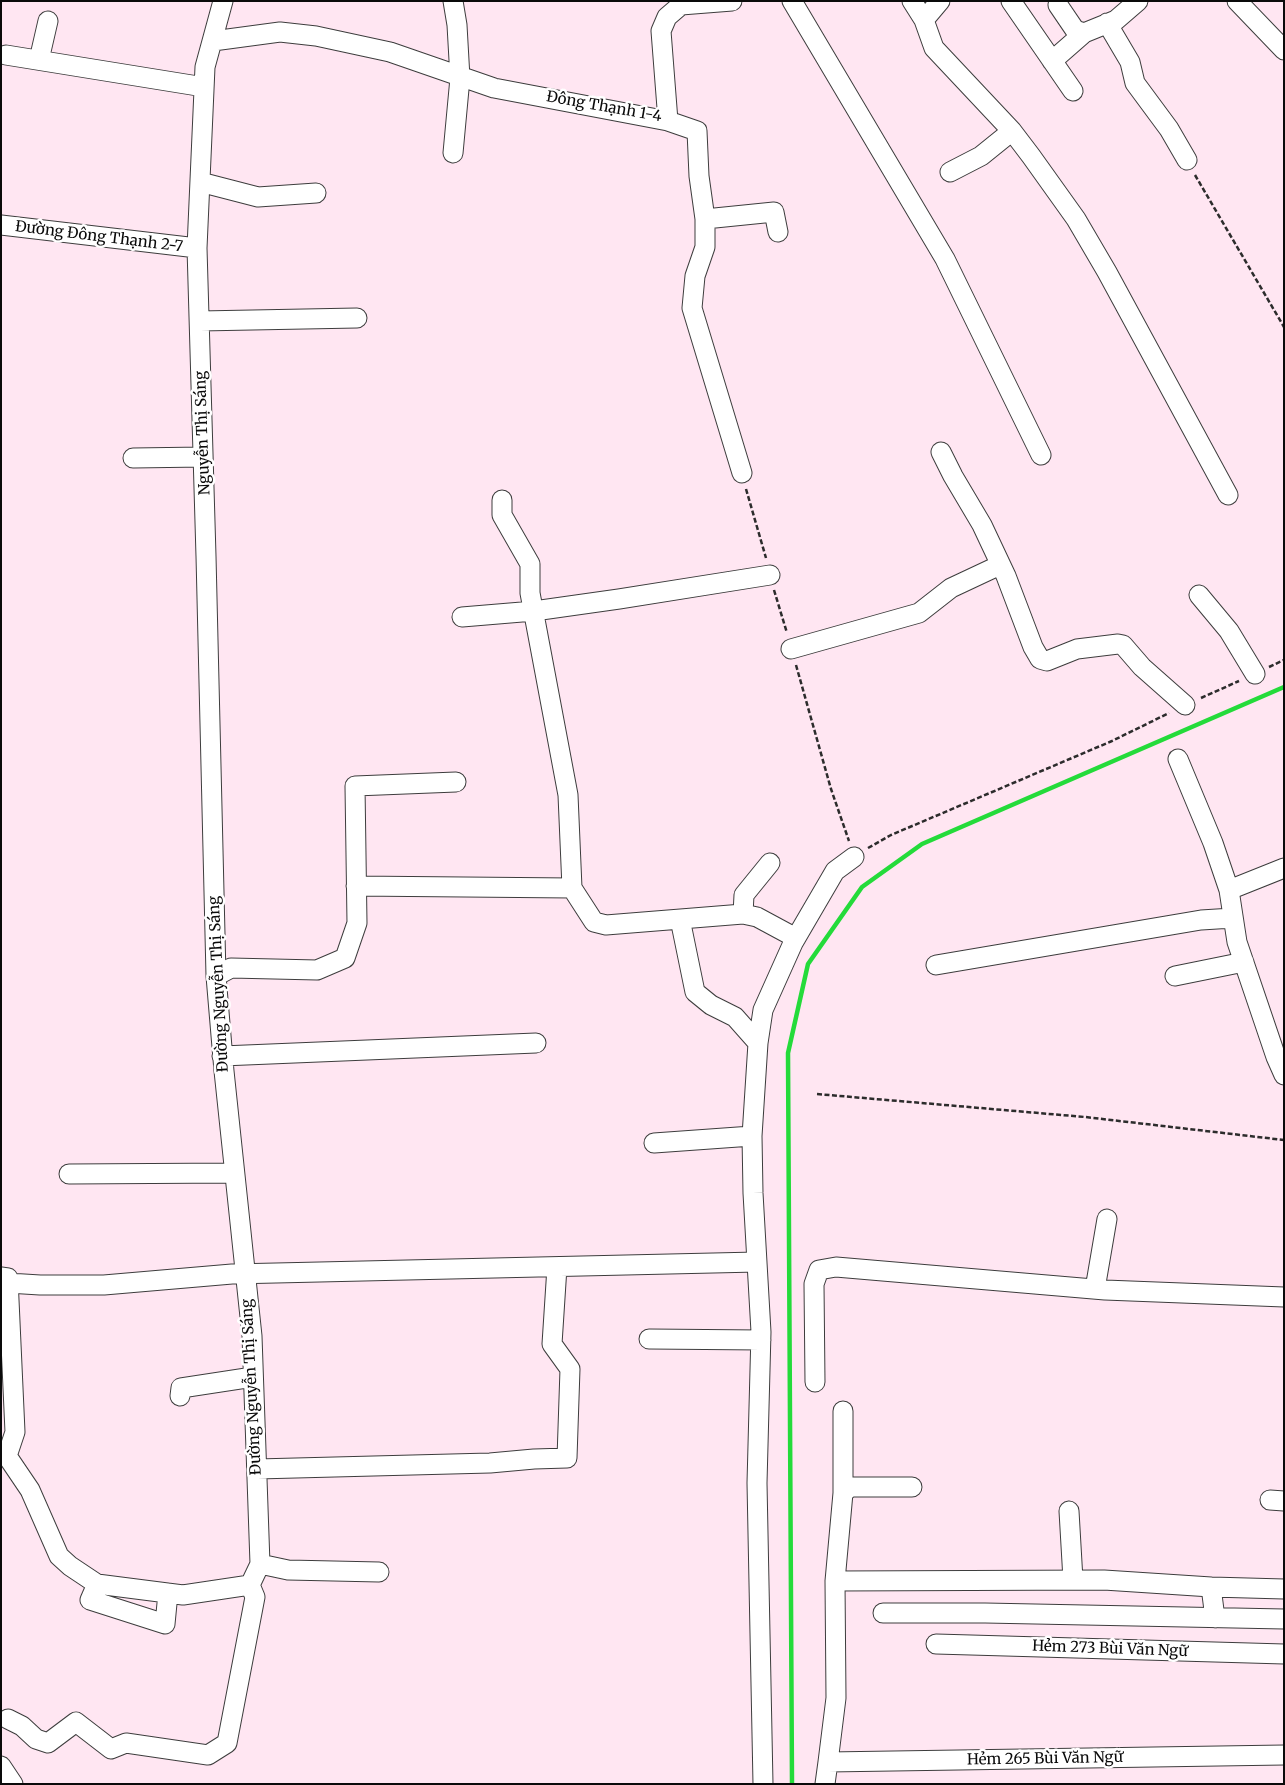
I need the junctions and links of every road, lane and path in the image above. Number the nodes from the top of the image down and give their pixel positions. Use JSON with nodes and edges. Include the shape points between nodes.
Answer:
{"nodes":[{"id":1,"x":223,"y":1,"type":"edge"},
{"id":2,"x":454,"y":1,"type":"edge"},
{"id":3,"x":732,"y":1,"type":"edge"},
{"id":4,"x":792,"y":1,"type":"edge"},
{"id":5,"x":912,"y":1,"type":"edge"},
{"id":6,"x":940,"y":1,"type":"edge"},
{"id":7,"x":1011,"y":1,"type":"edge"},
{"id":8,"x":1138,"y":1,"type":"edge"},
{"id":9,"x":1237,"y":1,"type":"edge"},
{"id":10,"x":1058,"y":4,"type":"dead end"},
{"id":11,"x":924,"y":20,"type":"junction"},
{"id":12,"x":48,"y":21,"type":"dead end"},
{"id":13,"x":1108,"y":24,"type":"junction"},
{"id":14,"x":1084,"y":33,"type":"junction"},
{"id":15,"x":213,"y":41,"type":"junction"},
{"id":16,"x":1284,"y":50,"type":"edge"},
{"id":17,"x":6,"y":55,"type":"dead end"},
{"id":18,"x":39,"y":60,"type":"junction"},
{"id":19,"x":1052,"y":61,"type":"junction"},
{"id":20,"x":460,"y":78,"type":"junction"},
{"id":21,"x":204,"y":87,"type":"junction"},
{"id":22,"x":1073,"y":91,"type":"dead end"},
{"id":23,"x":668,"y":121,"type":"junction"},
{"id":24,"x":1012,"y":131,"type":"junction"},
{"id":25,"x":452,"y":154,"type":"dead end"},
{"id":26,"x":1187,"y":160,"type":"joint"},
{"id":27,"x":950,"y":172,"type":"dead end"},
{"id":28,"x":200,"y":182,"type":"junction"},
{"id":29,"x":316,"y":193,"type":"dead end"},
{"id":30,"x":705,"y":219,"type":"junction"},
{"id":31,"x":1,"y":225,"type":"edge"},
{"id":32,"x":778,"y":232,"type":"dead end"},
{"id":33,"x":198,"y":248,"type":"junction"},
{"id":34,"x":357,"y":318,"type":"dead end"},
{"id":35,"x":200,"y":322,"type":"junction"},
{"id":36,"x":1284,"y":327,"type":"edge"},
{"id":37,"x":941,"y":452,"type":"dead end"},
{"id":38,"x":1041,"y":455,"type":"dead end"},
{"id":39,"x":203,"y":457,"type":"junction"},
{"id":40,"x":133,"y":458,"type":"dead end"},
{"id":41,"x":742,"y":473,"type":"dead end"},
{"id":42,"x":1228,"y":495,"type":"dead end"},
{"id":43,"x":502,"y":500,"type":"dead end"},
{"id":44,"x":1000,"y":565,"type":"junction"},
{"id":45,"x":770,"y":575,"type":"dead end"},
{"id":46,"x":1199,"y":595,"type":"dead end"},
{"id":47,"x":534,"y":611,"type":"junction"},
{"id":48,"x":462,"y":617,"type":"dead end"},
{"id":49,"x":791,"y":649,"type":"dead end"},
{"id":50,"x":1284,"y":660,"type":"edge"},
{"id":51,"x":1255,"y":674,"type":"junction"},
{"id":52,"x":1186,"y":705,"type":"junction"},
{"id":53,"x":1178,"y":760,"type":"dead end"},
{"id":54,"x":456,"y":782,"type":"dead end"},
{"id":55,"x":854,"y":857,"type":"joint"},
{"id":56,"x":770,"y":863,"type":"dead end"},
{"id":57,"x":213,"y":868,"type":"joint"},
{"id":58,"x":1284,"y":868,"type":"edge"},
{"id":59,"x":356,"y":886,"type":"junction"},
{"id":60,"x":572,"y":888,"type":"junction"},
{"id":61,"x":1229,"y":890,"type":"junction"},
{"id":62,"x":743,"y":914,"type":"junction"},
{"id":63,"x":1233,"y":918,"type":"junction"},
{"id":64,"x":680,"y":919,"type":"junction"},
{"id":65,"x":796,"y":938,"type":"junction"},
{"id":66,"x":1244,"y":962,"type":"junction"},
{"id":67,"x":936,"y":965,"type":"dead end"},
{"id":68,"x":216,"y":976,"type":"junction"},
{"id":69,"x":1175,"y":976,"type":"dead end"},
{"id":70,"x":758,"y":1042,"type":"junction"},
{"id":71,"x":536,"y":1043,"type":"dead end"},
{"id":72,"x":222,"y":1056,"type":"junction"},
{"id":73,"x":1284,"y":1075,"type":"edge"},
{"id":74,"x":817,"y":1094,"type":"dead end"},
{"id":75,"x":752,"y":1136,"type":"junction"},
{"id":76,"x":1284,"y":1140,"type":"edge"},
{"id":77,"x":654,"y":1143,"type":"dead end"},
{"id":78,"x":234,"y":1173,"type":"junction"},
{"id":79,"x":69,"y":1174,"type":"dead end"},
{"id":80,"x":1107,"y":1219,"type":"dead end"},
{"id":81,"x":757,"y":1262,"type":"junction"},
{"id":82,"x":557,"y":1268,"type":"junction"},
{"id":83,"x":245,"y":1273,"type":"junction"},
{"id":84,"x":5,"y":1280,"type":"edge"},
{"id":85,"x":1095,"y":1289,"type":"junction"},
{"id":86,"x":1284,"y":1297,"type":"edge"},
{"id":87,"x":649,"y":1339,"type":"dead end"},
{"id":88,"x":761,"y":1340,"type":"junction"},
{"id":89,"x":253,"y":1377,"type":"junction"},
{"id":90,"x":815,"y":1382,"type":"dead end"},
{"id":91,"x":180,"y":1396,"type":"dead end"},
{"id":92,"x":843,"y":1411,"type":"dead end"},
{"id":93,"x":4,"y":1455,"type":"edge"},
{"id":94,"x":257,"y":1469,"type":"junction"},
{"id":95,"x":912,"y":1487,"type":"dead end"},
{"id":96,"x":843,"y":1493,"type":"junction"},
{"id":97,"x":1069,"y":1511,"type":"dead end"},
{"id":98,"x":260,"y":1564,"type":"junction"},
{"id":99,"x":379,"y":1572,"type":"dead end"},
{"id":100,"x":1073,"y":1580,"type":"junction"},
{"id":101,"x":835,"y":1581,"type":"junction"},
{"id":102,"x":97,"y":1584,"type":"junction"},
{"id":103,"x":250,"y":1585,"type":"junction"},
{"id":104,"x":1211,"y":1587,"type":"junction"},
{"id":105,"x":1284,"y":1588,"type":"edge"},
{"id":106,"x":168,"y":1593,"type":"junction"},
{"id":107,"x":883,"y":1613,"type":"dead end"},
{"id":108,"x":1215,"y":1618,"type":"junction"},
{"id":109,"x":1284,"y":1619,"type":"edge"},
{"id":110,"x":936,"y":1644,"type":"dead end"},
{"id":111,"x":1284,"y":1654,"type":"edge"},
{"id":112,"x":4,"y":1717,"type":"edge"},
{"id":113,"x":1284,"y":1755,"type":"edge"},
{"id":114,"x":828,"y":1762,"type":"junction"},
{"id":115,"x":1,"y":1766,"type":"edge"},
{"id":116,"x":13,"y":1784,"type":"edge"},
{"id":117,"x":763,"y":1784,"type":"edge"},
{"id":118,"x":824,"y":1784,"type":"edge"}],
"edges":[{"from":1,"to":15,"type":"street","name":"Nguyễn Thị Sáng"},
{"from":2,"to":20,"type":"street"},
{"from":3,"to":23,"type":"street","name":"Đông Thạnh 1-4","via":[[681,5],[667,17],[661,31]]},
{"from":4,"to":38,"type":"street","via":[[945,259]]},
{"from":5,"to":11,"type":"street"},
{"from":6,"to":11,"type":"street"},
{"from":7,"to":19,"type":"street"},
{"from":8,"to":13,"type":"street"},
{"from":9,"to":16,"type":"street"},
{"from":10,"to":14,"type":"street","via":[[1075,30]]},
{"from":11,"to":24,"type":"street","via":[[934,48]]},
{"from":12,"to":18,"type":"street"},
{"from":13,"to":14,"type":"street"},
{"from":13,"to":26,"type":"street","via":[[1130,62],[1135,83]]},
{"from":14,"to":19,"type":"street"},
{"from":15,"to":20,"type":"street","name":"Đông Thạnh 1-4","via":[[280,32],[316,36],[390,52]]},
{"from":15,"to":21,"type":"street","name":"Nguyễn Thị Sáng"},
{"from":17,"to":18,"type":"street"},
{"from":18,"to":21,"type":"street"},
{"from":19,"to":22,"type":"street"},
{"from":20,"to":23,"type":"street","name":"Đông Thạnh 1-4","via":[[494,88]]},
{"from":20,"to":25,"type":"street"},
{"from":21,"to":28,"type":"street","name":"Nguyễn Thị Sáng"},
{"from":23,"to":30,"type":"street","via":[[697,130]]},
{"from":24,"to":27,"type":"street","via":[[981,156]]},
{"from":24,"to":42,"type":"street","via":[[1076,219]]},
{"from":26,"to":36,"type":"path"},
{"from":28,"to":29,"type":"street","via":[[258,197]]},
{"from":28,"to":33,"type":"street","name":"Nguyễn Thị Sáng"},
{"from":30,"to":32,"type":"street","via":[[774,212]]},
{"from":30,"to":41,"type":"street","via":[[705,247],[695,276],[692,308]]},
{"from":31,"to":33,"type":"street","name":"Đường Đông Thạnh 2-7"},
{"from":33,"to":35,"type":"street","name":"Nguyễn Thị Sáng"},
{"from":34,"to":35,"type":"street"},
{"from":35,"to":39,"type":"street","name":"Nguyễn Thị Sáng"},
{"from":37,"to":44,"type":"street","via":[[982,525]]},
{"from":39,"to":40,"type":"street"},
{"from":39,"to":57,"type":"street","name":"Nguyễn Thị Sáng"},
{"from":43,"to":47,"type":"street","via":[[502,515],[530,564]]},
{"from":44,"to":49,"type":"street","via":[[951,588],[919,613]]},
{"from":44,"to":52,"type":"street","via":[[1040,658],[1047,661],[1077,649],[1118,644]]},
{"from":45,"to":47,"type":"street"},
{"from":46,"to":51,"type":"street","via":[[1229,631]]},
{"from":47,"to":48,"type":"street"},
{"from":47,"to":60,"type":"street","via":[[568,795]]},
{"from":50,"to":51,"type":"path"},
{"from":51,"to":52,"type":"path"},
{"from":52,"to":55,"type":"path","via":[[1112,741],[891,835]]},
{"from":53,"to":61,"type":"street"},
{"from":54,"to":59,"type":"street","via":[[355,786]]},
{"from":55,"to":65,"type":"street","via":[[835,870]]},
{"from":56,"to":62,"type":"street","via":[[744,895]]},
{"from":57,"to":68,"type":"street","name":"Đường Nguyễn Thị Sáng"},
{"from":58,"to":61,"type":"street"},
{"from":59,"to":60,"type":"street"},
{"from":59,"to":68,"type":"street","via":[[357,923],[345,958],[317,970],[231,968]]},
{"from":60,"to":64,"type":"street","via":[[594,922],[606,926]]},
{"from":61,"to":63,"type":"street"},
{"from":62,"to":64,"type":"street"},
{"from":62,"to":65,"type":"street","via":[[757,917]]},
{"from":63,"to":66,"type":"street"},
{"from":63,"to":67,"type":"street","via":[[1201,920]]},
{"from":64,"to":70,"type":"street","via":[[695,992],[711,1005],[735,1017]]},
{"from":65,"to":70,"type":"street","via":[[763,1010]]},
{"from":66,"to":69,"type":"street"},
{"from":66,"to":73,"type":"street"},
{"from":68,"to":72,"type":"street","name":"Đường Nguyễn Thị Sáng"},
{"from":70,"to":75,"type":"street"},
{"from":71,"to":72,"type":"street"},
{"from":72,"to":78,"type":"street","name":"Đường Nguyễn Thị Sáng"},
{"from":74,"to":76,"type":"path","via":[[1076,1116]]},
{"from":75,"to":77,"type":"street"},
{"from":75,"to":81,"type":"street"},
{"from":78,"to":79,"type":"street"},
{"from":78,"to":83,"type":"street","name":"Đường Nguyễn Thị Sáng"},
{"from":80,"to":85,"type":"street"},
{"from":81,"to":82,"type":"street"},
{"from":81,"to":88,"type":"street"},
{"from":82,"to":83,"type":"street"},
{"from":82,"to":94,"type":"street","via":[[552,1344],[570,1369],[567,1458]]},
{"from":83,"to":84,"type":"street","via":[[104,1285],[40,1285]]},
{"from":83,"to":89,"type":"street","name":"Đường Nguyễn Thị Sáng"},
{"from":84,"to":93,"type":"street","via":[[15,1432]]},
{"from":85,"to":86,"type":"street"},
{"from":85,"to":90,"type":"street","via":[[836,1267],[819,1270],[814,1284]]},
{"from":87,"to":88,"type":"street"},
{"from":88,"to":117,"type":"street","via":[[757,1483]]},
{"from":89,"to":91,"type":"street","via":[[181,1388]]},
{"from":89,"to":94,"type":"street","name":"Đường Nguyễn Thị Sáng"},
{"from":92,"to":96,"type":"street"},
{"from":93,"to":102,"type":"street","via":[[30,1490],[59,1556]]},
{"from":94,"to":98,"type":"street","name":"Đường Nguyễn Thị Sáng"},
{"from":95,"to":96,"type":"street","via":[[850,1487]]},
{"from":96,"to":101,"type":"street"},
{"from":97,"to":100,"type":"street"},
{"from":98,"to":99,"type":"street","via":[[288,1570]]},
{"from":98,"to":103,"type":"street","name":"Đường Nguyễn Thị Sáng"},
{"from":100,"to":101,"type":"street"},
{"from":100,"to":104,"type":"street"},
{"from":101,"to":114,"type":"street","via":[[836,1698]]},
{"from":102,"to":106,"type":"street"},
{"from":102,"to":106,"type":"street","via":[[90,1600],[164,1624]]},
{"from":103,"to":106,"type":"street","via":[[183,1595]]},
{"from":103,"to":112,"type":"street","via":[[255,1597],[227,1743],[208,1755],[126,1743],[111,1749],[76,1722],[48,1743],[36,1739],[22,1726]]},
{"from":104,"to":105,"type":"street"},
{"from":104,"to":108,"type":"street"},
{"from":107,"to":108,"type":"street","via":[[986,1612]]},
{"from":108,"to":109,"type":"street"},
{"from":110,"to":111,"type":"street","name":"Hẻm 273 Bùi Văn Ngữ"},
{"from":113,"to":114,"type":"street","name":"Hẻm 265 Bùi Văn Ngữ"},
{"from":114,"to":118,"type":"street"},
{"from":115,"to":116,"type":"street"}]}
